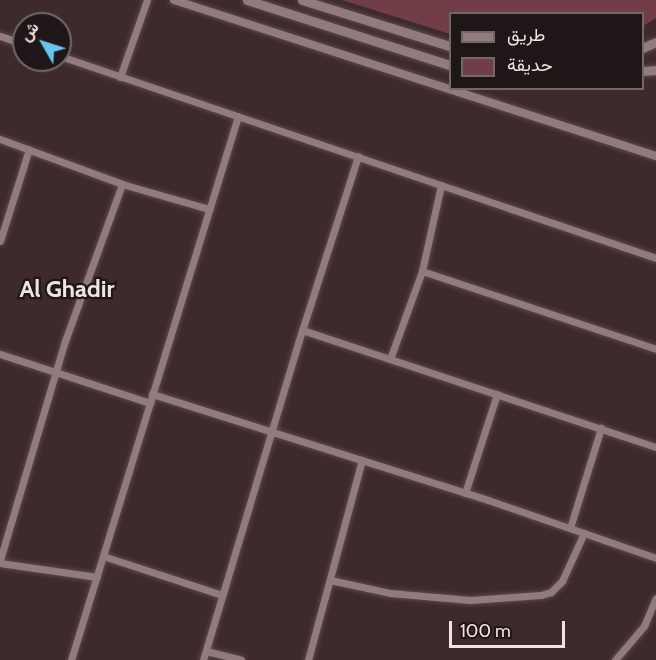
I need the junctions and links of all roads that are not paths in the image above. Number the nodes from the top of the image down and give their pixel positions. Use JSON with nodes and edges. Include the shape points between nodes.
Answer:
{"nodes":[{"id":1,"x":147,"y":0,"type":"edge"},
{"id":2,"x":174,"y":0,"type":"edge"},
{"id":3,"x":247,"y":0,"type":"edge"},
{"id":4,"x":302,"y":0,"type":"edge"},
{"id":5,"x":449,"y":46,"type":"edge"},
{"id":6,"x":72,"y":60,"type":"edge"},
{"id":7,"x":449,"y":65,"type":"edge"},
{"id":8,"x":120,"y":76,"type":"junction"},
{"id":9,"x":449,"y":89,"type":"edge"},
{"id":10,"x":452,"y":90,"type":"edge"},
{"id":11,"x":238,"y":116,"type":"junction"},
{"id":12,"x":0,"y":138,"type":"edge"},
{"id":13,"x":29,"y":149,"type":"junction"},
{"id":14,"x":358,"y":156,"type":"junction"},
{"id":15,"x":656,"y":156,"type":"edge"},
{"id":16,"x":122,"y":184,"type":"junction"},
{"id":17,"x":441,"y":185,"type":"junction"},
{"id":18,"x":209,"y":209,"type":"junction"},
{"id":19,"x":0,"y":241,"type":"edge"},
{"id":20,"x":656,"y":258,"type":"edge"},
{"id":21,"x":422,"y":271,"type":"junction"},
{"id":22,"x":302,"y":330,"type":"junction"},
{"id":23,"x":656,"y":349,"type":"edge"},
{"id":24,"x":0,"y":354,"type":"edge"},
{"id":25,"x":390,"y":359,"type":"junction"},
{"id":26,"x":56,"y":372,"type":"junction"},
{"id":27,"x":152,"y":394,"type":"junction"},
{"id":28,"x":497,"y":394,"type":"junction"},
{"id":29,"x":150,"y":403,"type":"junction"},
{"id":30,"x":601,"y":428,"type":"junction"},
{"id":31,"x":272,"y":431,"type":"junction"},
{"id":32,"x":656,"y":447,"type":"edge"},
{"id":33,"x":362,"y":460,"type":"junction"},
{"id":34,"x":465,"y":493,"type":"junction"},
{"id":35,"x":570,"y":528,"type":"junction"},
{"id":36,"x":584,"y":533,"type":"junction"},
{"id":37,"x":103,"y":556,"type":"junction"},
{"id":38,"x":656,"y":558,"type":"edge"},
{"id":39,"x":0,"y":562,"type":"edge"},
{"id":40,"x":97,"y":577,"type":"junction"},
{"id":41,"x":330,"y":580,"type":"junction"},
{"id":42,"x":222,"y":595,"type":"junction"},
{"id":43,"x":656,"y":598,"type":"edge"},
{"id":44,"x":206,"y":651,"type":"junction"},
{"id":45,"x":71,"y":660,"type":"edge"},
{"id":46,"x":203,"y":660,"type":"edge"},
{"id":47,"x":241,"y":660,"type":"edge"},
{"id":48,"x":308,"y":660,"type":"edge"},
{"id":49,"x":615,"y":660,"type":"edge"}],
"edges":[{"from":1,"to":8,"type":"street"},
{"from":2,"to":9,"type":"street"},
{"from":3,"to":7,"type":"main road"},
{"from":4,"to":5,"type":"main road"},
{"from":6,"to":8,"type":"street"},
{"from":8,"to":11,"type":"street"},
{"from":10,"to":15,"type":"street"},
{"from":11,"to":14,"type":"street"},
{"from":11,"to":18,"type":"street"},
{"from":12,"to":13,"type":"street"},
{"from":13,"to":16,"type":"street"},
{"from":13,"to":19,"type":"street"},
{"from":14,"to":17,"type":"street"},
{"from":14,"to":22,"type":"street"},
{"from":16,"to":18,"type":"street"},
{"from":16,"to":26,"type":"street"},
{"from":17,"to":20,"type":"street"},
{"from":17,"to":21,"type":"street"},
{"from":18,"to":27,"type":"street"},
{"from":21,"to":23,"type":"street"},
{"from":21,"to":25,"type":"street"},
{"from":22,"to":25,"type":"street"},
{"from":22,"to":31,"type":"street"},
{"from":24,"to":26,"type":"street"},
{"from":25,"to":28,"type":"street"},
{"from":26,"to":29,"type":"street"},
{"from":26,"to":39,"type":"street"},
{"from":27,"to":29,"type":"street"},
{"from":27,"to":31,"type":"street"},
{"from":28,"to":30,"type":"street"},
{"from":28,"to":34,"type":"street"},
{"from":29,"to":37,"type":"street"},
{"from":30,"to":32,"type":"street"},
{"from":30,"to":35,"type":"street"},
{"from":31,"to":33,"type":"street"},
{"from":31,"to":42,"type":"street"},
{"from":33,"to":34,"type":"street"},
{"from":33,"to":41,"type":"street"},
{"from":34,"to":35,"type":"street"},
{"from":35,"to":36,"type":"street"},
{"from":36,"to":38,"type":"street"},
{"from":36,"to":41,"type":"street","via":[[562,581],[551,592],[541,595],[470,600],[390,593]]},
{"from":37,"to":40,"type":"street"},
{"from":37,"to":42,"type":"street"},
{"from":39,"to":40,"type":"street"},
{"from":40,"to":45,"type":"street"},
{"from":41,"to":48,"type":"street"},
{"from":42,"to":44,"type":"street"},
{"from":43,"to":49,"type":"street","via":[[644,626]]},
{"from":44,"to":46,"type":"street"},
{"from":44,"to":47,"type":"street"}]}
